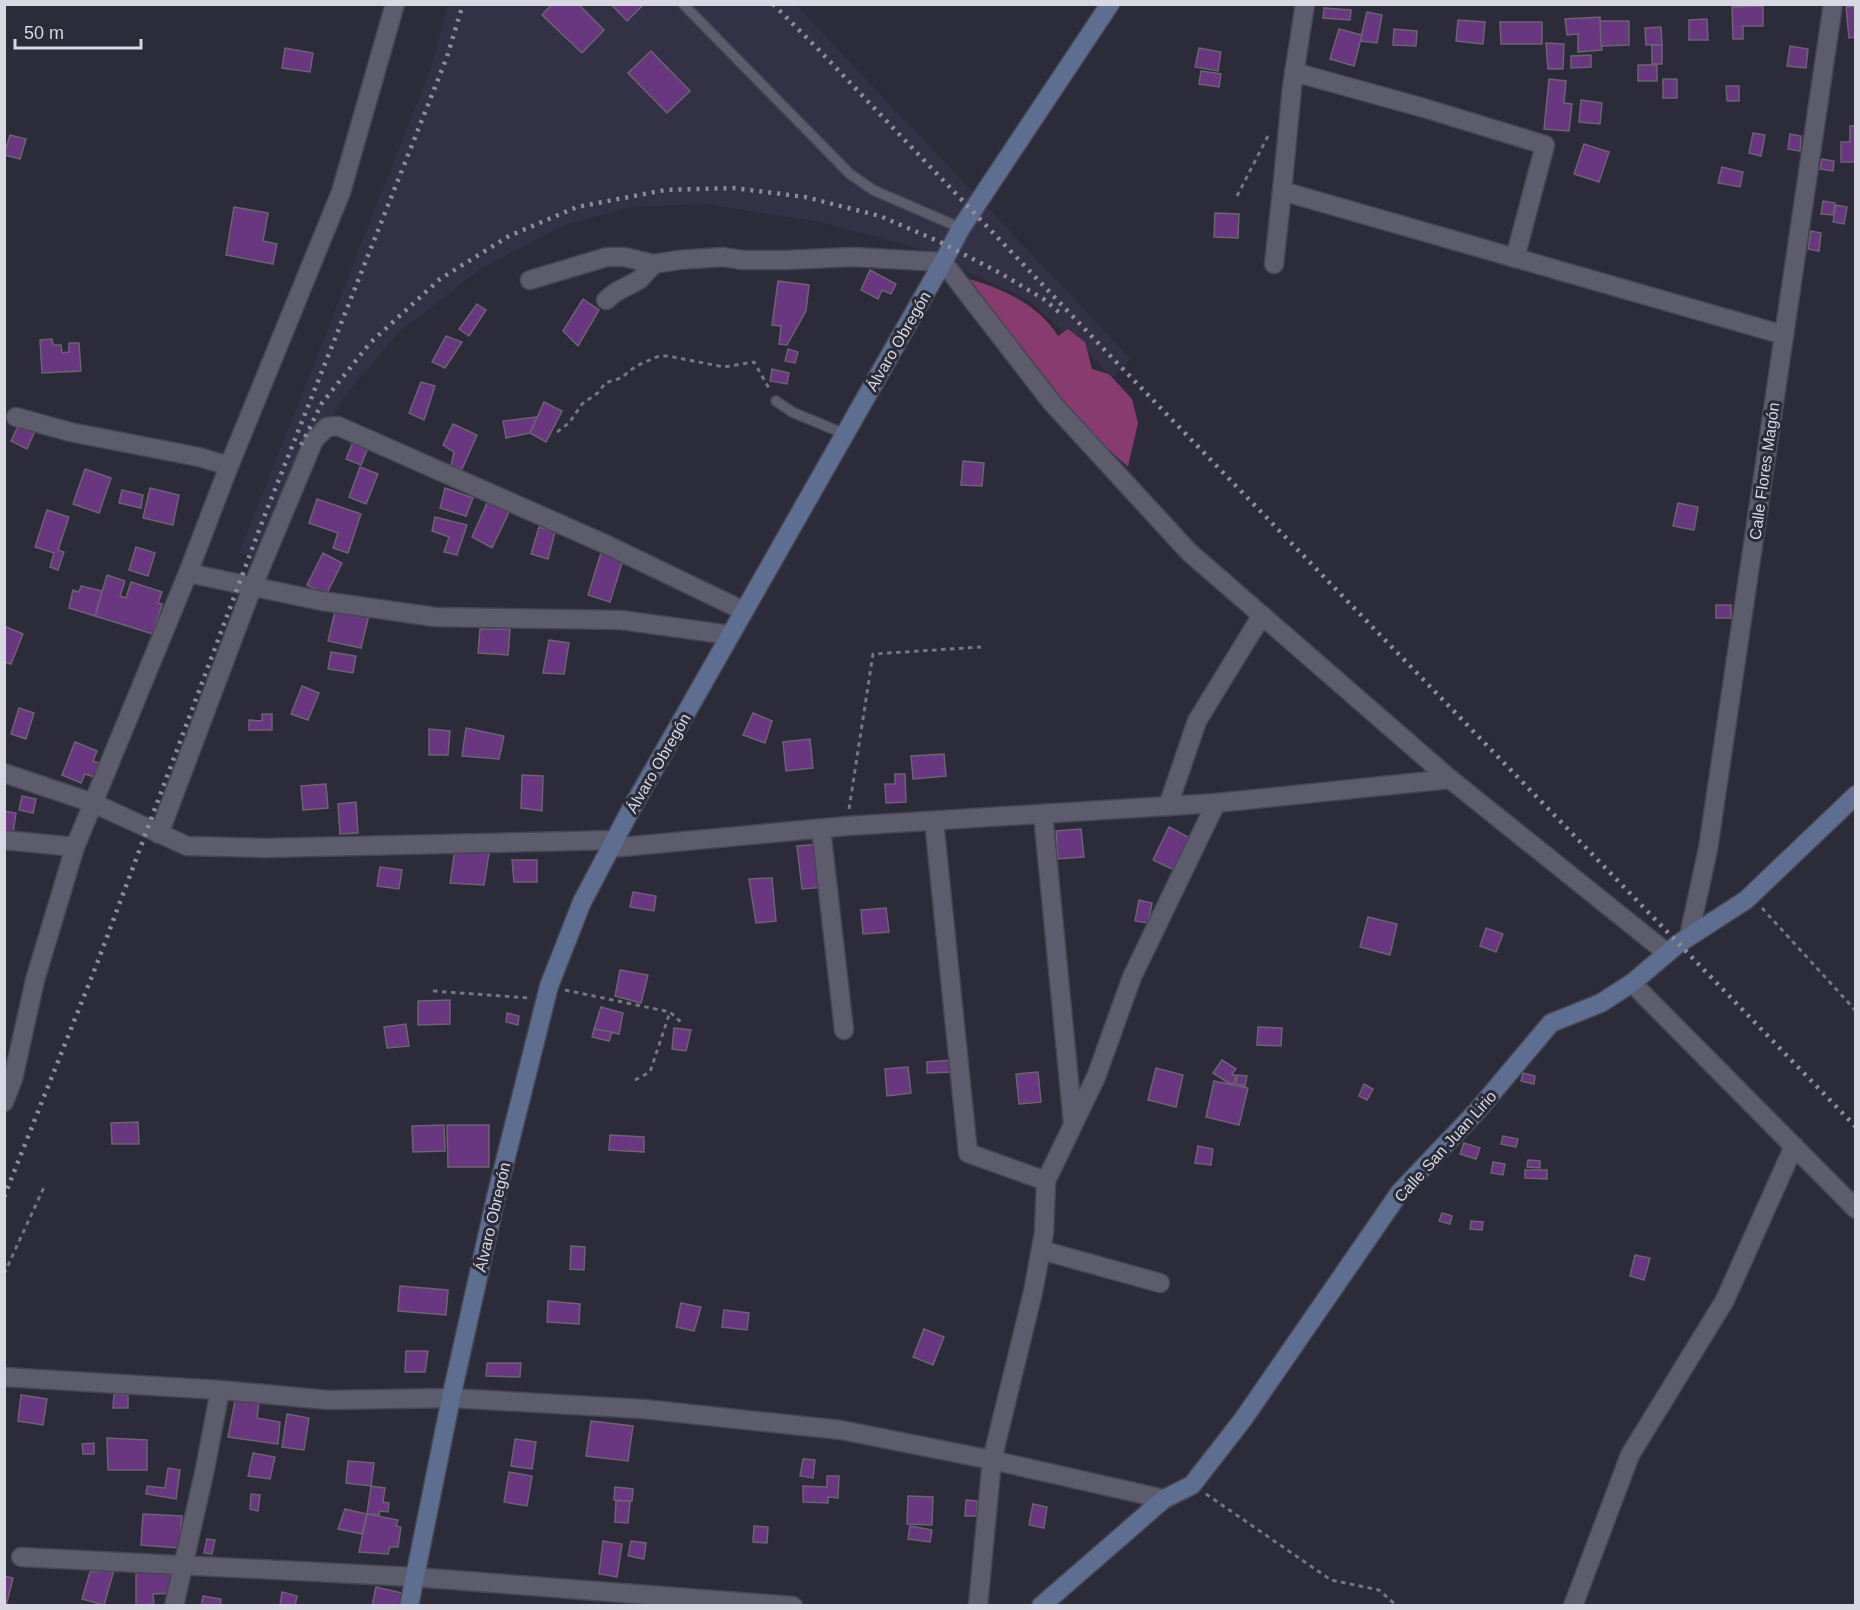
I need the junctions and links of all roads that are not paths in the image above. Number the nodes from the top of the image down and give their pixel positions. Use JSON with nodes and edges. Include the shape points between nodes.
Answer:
{"nodes":[{"id":1,"x":395,"y":4,"type":"edge"},
{"id":2,"x":683,"y":4,"type":"edge"},
{"id":3,"x":1110,"y":4,"type":"edge"},
{"id":4,"x":1305,"y":4,"type":"edge"},
{"id":5,"x":1833,"y":4,"type":"edge"},
{"id":6,"x":1294,"y":72,"type":"junction"},
{"id":7,"x":1282,"y":191,"type":"junction"},
{"id":8,"x":961,"y":228,"type":"junction"},
{"id":9,"x":1515,"y":258,"type":"junction"},
{"id":10,"x":943,"y":262,"type":"junction"},
{"id":11,"x":654,"y":264,"type":"junction"},
{"id":12,"x":1274,"y":264,"type":"dead end"},
{"id":13,"x":530,"y":280,"type":"dead end"},
{"id":14,"x":606,"y":300,"type":"dead end"},
{"id":15,"x":1784,"y":335,"type":"junction"},
{"id":16,"x":776,"y":401,"type":"road end"},
{"id":17,"x":16,"y":417,"type":"dead end"},
{"id":18,"x":845,"y":434,"type":"junction"},
{"id":19,"x":230,"y":466,"type":"junction"},
{"id":20,"x":188,"y":573,"type":"junction"},
{"id":21,"x":252,"y":588,"type":"junction"},
{"id":22,"x":744,"y":611,"type":"junction"},
{"id":23,"x":1262,"y":615,"type":"junction"},
{"id":24,"x":730,"y":635,"type":"junction"},
{"id":25,"x":4,"y":773,"type":"edge"},
{"id":26,"x":1449,"y":779,"type":"junction"},
{"id":27,"x":1856,"y":795,"type":"edge"},
{"id":28,"x":93,"y":803,"type":"junction"},
{"id":29,"x":1216,"y":803,"type":"junction"},
{"id":30,"x":1168,"y":806,"type":"junction"},
{"id":31,"x":1043,"y":814,"type":"junction"},
{"id":32,"x":934,"y":821,"type":"junction"},
{"id":33,"x":821,"y":829,"type":"junction"},
{"id":34,"x":159,"y":834,"type":"junction"},
{"id":35,"x":4,"y":840,"type":"edge"},
{"id":36,"x":612,"y":844,"type":"junction"},
{"id":37,"x":75,"y":847,"type":"junction"},
{"id":38,"x":1689,"y":936,"type":"junction"},
{"id":39,"x":1667,"y":954,"type":"junction"},
{"id":40,"x":1632,"y":983,"type":"junction"},
{"id":41,"x":844,"y":1030,"type":"dead end"},
{"id":42,"x":4,"y":1102,"type":"edge"},
{"id":43,"x":1073,"y":1125,"type":"junction"},
{"id":44,"x":1794,"y":1146,"type":"junction"},
{"id":45,"x":1046,"y":1181,"type":"junction"},
{"id":46,"x":1856,"y":1209,"type":"edge"},
{"id":47,"x":1041,"y":1250,"type":"junction"},
{"id":48,"x":1160,"y":1283,"type":"dead end"},
{"id":49,"x":4,"y":1377,"type":"edge"},
{"id":50,"x":220,"y":1390,"type":"junction"},
{"id":51,"x":451,"y":1398,"type":"junction"},
{"id":52,"x":992,"y":1460,"type":"junction"},
{"id":53,"x":1164,"y":1499,"type":"junction"},
{"id":54,"x":21,"y":1557,"type":"dead end"},
{"id":55,"x":184,"y":1565,"type":"junction"},
{"id":56,"x":414,"y":1576,"type":"junction"},
{"id":57,"x":596,"y":1598,"type":"edge"},
{"id":58,"x":174,"y":1605,"type":"edge"},
{"id":59,"x":409,"y":1605,"type":"edge"},
{"id":60,"x":794,"y":1605,"type":"edge"},
{"id":61,"x":978,"y":1605,"type":"edge"},
{"id":62,"x":1041,"y":1605,"type":"edge"},
{"id":63,"x":1573,"y":1605,"type":"edge"}],
"edges":[{"from":1,"to":19,"type":"street","via":[[341,192]]},
{"from":2,"to":8,"type":"lane","via":[[850,174],[873,189]]},
{"from":3,"to":8,"type":"street","name":"Álvaro Obregón"},
{"from":4,"to":6,"type":"street"},
{"from":5,"to":15,"type":"street","name":"Calle Flores Magón"},
{"from":6,"to":7,"type":"street"},
{"from":6,"to":9,"type":"street","via":[[1545,145]]},
{"from":7,"to":9,"type":"street"},
{"from":7,"to":12,"type":"street"},
{"from":8,"to":10,"type":"street","name":"Álvaro Obregón"},
{"from":9,"to":15,"type":"street"},
{"from":10,"to":11,"type":"street","via":[[723,257]]},
{"from":10,"to":18,"type":"street","name":"Álvaro Obregón"},
{"from":10,"to":23,"type":"street","via":[[1053,404],[1189,552]]},
{"from":11,"to":13,"type":"street","via":[[607,257]]},
{"from":11,"to":14,"type":"street","via":[[639,280]]},
{"from":15,"to":38,"type":"street","name":"Calle Flores Magón","via":[[1708,849]]},
{"from":16,"to":18,"type":"lane","via":[[792,412]]},
{"from":17,"to":19,"type":"street"},
{"from":18,"to":22,"type":"street","name":"Álvaro Obregón"},
{"from":19,"to":20,"type":"street"},
{"from":20,"to":21,"type":"street"},
{"from":20,"to":28,"type":"street"},
{"from":21,"to":22,"type":"street","via":[[315,440],[327,427],[338,426],[605,544]]},
{"from":21,"to":24,"type":"street","via":[[435,617],[621,620]]},
{"from":21,"to":34,"type":"street"},
{"from":22,"to":24,"type":"street","name":"Álvaro Obregón"},
{"from":23,"to":26,"type":"street"},
{"from":23,"to":30,"type":"street","via":[[1197,721]]},
{"from":24,"to":36,"type":"street","name":"Álvaro Obregón"},
{"from":25,"to":28,"type":"street"},
{"from":26,"to":29,"type":"street"},
{"from":26,"to":39,"type":"street"},
{"from":27,"to":38,"type":"street","name":"Calle San Juan Lirio","via":[[1746,900]]},
{"from":28,"to":34,"type":"street"},
{"from":28,"to":37,"type":"street"},
{"from":29,"to":30,"type":"street"},
{"from":29,"to":43,"type":"street","via":[[1132,977],[1096,1077]]},
{"from":30,"to":31,"type":"street"},
{"from":31,"to":32,"type":"street"},
{"from":31,"to":43,"type":"street"},
{"from":32,"to":33,"type":"street"},
{"from":32,"to":45,"type":"street","via":[[968,1153]]},
{"from":33,"to":36,"type":"street"},
{"from":33,"to":41,"type":"street"},
{"from":34,"to":36,"type":"street","via":[[187,846],[253,848]]},
{"from":35,"to":37,"type":"street"},
{"from":36,"to":51,"type":"street","name":"Álvaro Obregón","via":[[582,902],[548,993],[496,1197]]},
{"from":37,"to":42,"type":"street"},
{"from":38,"to":39,"type":"street","name":"Calle San Juan Lirio"},
{"from":39,"to":40,"type":"street","name":"Calle San Juan Lirio"},
{"from":40,"to":44,"type":"street"},
{"from":40,"to":53,"type":"street","name":"Calle San Juan Lirio","via":[[1601,1003],[1551,1023],[1477,1111],[1400,1192],[1244,1418],[1192,1485]]},
{"from":43,"to":45,"type":"street"},
{"from":44,"to":46,"type":"street"},
{"from":44,"to":63,"type":"street","via":[[1725,1300],[1630,1455]]},
{"from":45,"to":47,"type":"street"},
{"from":47,"to":48,"type":"street"},
{"from":47,"to":52,"type":"street"},
{"from":49,"to":50,"type":"street"},
{"from":50,"to":51,"type":"street","via":[[328,1400]]},
{"from":50,"to":55,"type":"street"},
{"from":51,"to":52,"type":"street","via":[[642,1409],[841,1430]]},
{"from":51,"to":56,"type":"street","name":"Álvaro Obregón"},
{"from":52,"to":53,"type":"street"},
{"from":52,"to":61,"type":"street"},
{"from":53,"to":62,"type":"street","name":"Calle San Juan Lirio"},
{"from":54,"to":55,"type":"street"},
{"from":55,"to":56,"type":"street"},
{"from":55,"to":58,"type":"street"},
{"from":56,"to":57,"type":"street"},
{"from":56,"to":59,"type":"street","name":"Álvaro Obregón"},
{"from":57,"to":60,"type":"street"}]}
